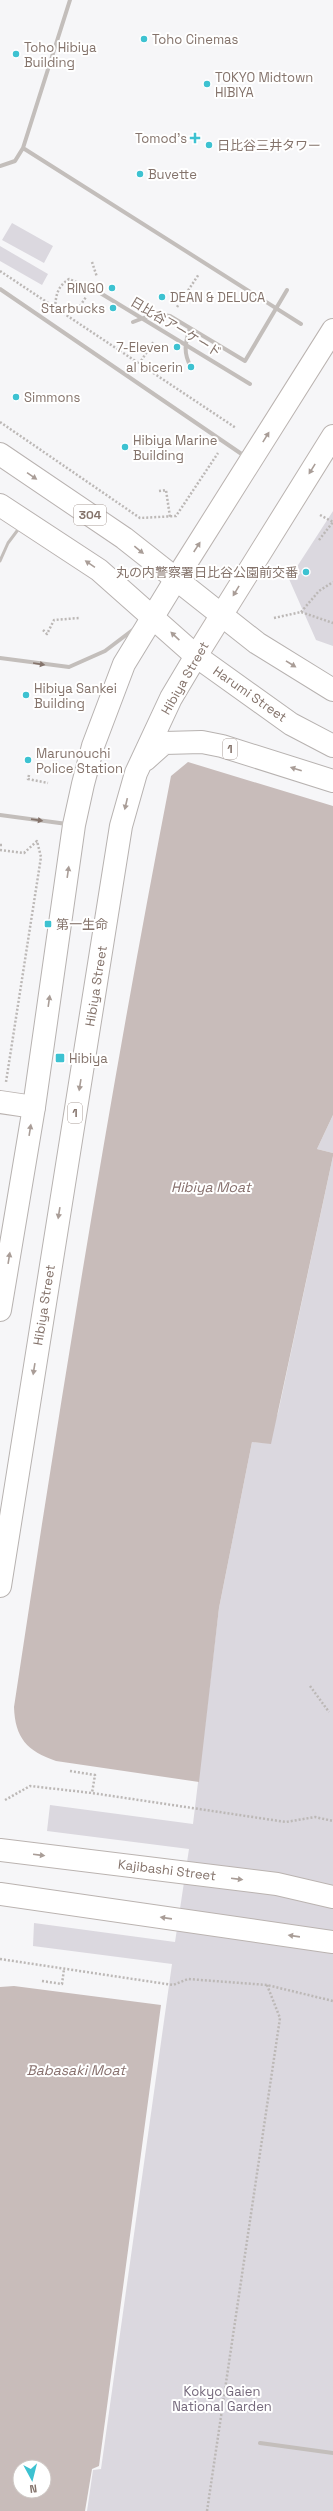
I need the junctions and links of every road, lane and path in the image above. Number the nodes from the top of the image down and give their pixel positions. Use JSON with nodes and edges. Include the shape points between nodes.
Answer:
{"nodes":[{"id":1,"x":70,"y":0,"type":"edge"},
{"id":2,"x":23,"y":148,"type":"junction"},
{"id":3,"x":0,"y":166,"type":"edge"},
{"id":4,"x":92,"y":262,"type":"dead end"},
{"id":5,"x":0,"y":271,"type":"edge"},
{"id":6,"x":68,"y":279,"type":"dead end"},
{"id":7,"x":98,"y":279,"type":"dead end"},
{"id":8,"x":92,"y":288,"type":"dead end"},
{"id":9,"x":0,"y":289,"type":"edge"},
{"id":10,"x":287,"y":290,"type":"dead end"},
{"id":11,"x":55,"y":308,"type":"junction"},
{"id":12,"x":134,"y":322,"type":"dead end"},
{"id":13,"x":301,"y":324,"type":"dead end"},
{"id":14,"x":190,"y":328,"type":"junction"},
{"id":15,"x":333,"y":330,"type":"edge"},
{"id":16,"x":192,"y":367,"type":"dead end"},
{"id":17,"x":250,"y":384,"type":"dead end"},
{"id":18,"x":0,"y":422,"type":"edge"},
{"id":19,"x":236,"y":428,"type":"dead end"},
{"id":20,"x":333,"y":436,"type":"edge"},
{"id":21,"x":218,"y":453,"type":"dead end"},
{"id":22,"x":0,"y":454,"type":"edge"},
{"id":23,"x":251,"y":460,"type":"junction"},
{"id":24,"x":159,"y":491,"type":"dead end"},
{"id":25,"x":0,"y":505,"type":"edge"},
{"id":26,"x":320,"y":514,"type":"dead end"},
{"id":27,"x":170,"y":517,"type":"junction"},
{"id":28,"x":25,"y":521,"type":"junction"},
{"id":29,"x":333,"y":522,"type":"edge"},
{"id":30,"x":320,"y":540,"type":"dead end"},
{"id":31,"x":0,"y":562,"type":"edge"},
{"id":32,"x":176,"y":580,"type":"junction"},
{"id":33,"x":333,"y":582,"type":"edge"},
{"id":34,"x":301,"y":612,"type":"junction"},
{"id":35,"x":221,"y":615,"type":"junction"},
{"id":36,"x":153,"y":616,"type":"junction"},
{"id":37,"x":79,"y":618,"type":"dead end"},
{"id":38,"x":274,"y":618,"type":"dead end"},
{"id":39,"x":333,"y":623,"type":"edge"},
{"id":40,"x":43,"y":630,"type":"dead end"},
{"id":41,"x":196,"y":656,"type":"junction"},
{"id":42,"x":0,"y":658,"type":"edge"},
{"id":43,"x":333,"y":690,"type":"edge"},
{"id":44,"x":333,"y":746,"type":"edge"},
{"id":45,"x":136,"y":773,"type":"junction"},
{"id":46,"x":29,"y":776,"type":"dead end"},
{"id":47,"x":333,"y":781,"type":"edge"},
{"id":48,"x":48,"y":783,"type":"dead end"},
{"id":49,"x":0,"y":814,"type":"edge"},
{"id":50,"x":74,"y":826,"type":"junction"},
{"id":51,"x":0,"y":850,"type":"edge"},
{"id":52,"x":16,"y":1041,"type":"dead end"},
{"id":53,"x":11,"y":1046,"type":"junction"},
{"id":54,"x":0,"y":1082,"type":"edge"},
{"id":55,"x":0,"y":1102,"type":"edge"},
{"id":56,"x":34,"y":1108,"type":"junction"},
{"id":57,"x":0,"y":1310,"type":"edge"},
{"id":58,"x":0,"y":1586,"type":"edge"},
{"id":59,"x":310,"y":1686,"type":"dead end"},
{"id":60,"x":329,"y":1712,"type":"dead end"},
{"id":61,"x":70,"y":1771,"type":"dead end"},
{"id":62,"x":92,"y":1793,"type":"junction"},
{"id":63,"x":5,"y":1800,"type":"dead end"},
{"id":64,"x":333,"y":1821,"type":"edge"},
{"id":65,"x":0,"y":1850,"type":"edge"},
{"id":66,"x":0,"y":1894,"type":"edge"},
{"id":67,"x":333,"y":1897,"type":"edge"},
{"id":68,"x":333,"y":1942,"type":"edge"},
{"id":69,"x":0,"y":1959,"type":"edge"},
{"id":70,"x":64,"y":1969,"type":"junction"},
{"id":71,"x":42,"y":1981,"type":"dead end"},
{"id":72,"x":267,"y":1985,"type":"junction"},
{"id":73,"x":333,"y":2001,"type":"edge"},
{"id":74,"x":260,"y":2443,"type":"dead end"},
{"id":75,"x":333,"y":2452,"type":"edge"},
{"id":76,"x":207,"y":2511,"type":"edge"}],
"edges":[{"from":1,"to":2,"type":"street"},
{"from":2,"to":3,"type":"street","via":[[15,161]]},
{"from":2,"to":13,"type":"street"},
{"from":4,"to":7,"type":"path"},
{"from":5,"to":11,"type":"path"},
{"from":6,"to":11,"type":"path","via":[[61,284],[56,295]]},
{"from":8,"to":17,"type":"street","name":"日比谷アーケード"},
{"from":9,"to":23,"type":"street"},
{"from":10,"to":14,"type":"street","via":[[245,361]]},
{"from":11,"to":19,"type":"path"},
{"from":12,"to":14,"type":"street","via":[[154,314],[170,316]]},
{"from":14,"to":16,"type":"street","via":[[185,352]]},
{"from":23,"to":15,"type":"main road","one_way":true},
{"from":18,"to":27,"type":"path","via":[[140,518]]},
{"from":20,"to":35,"type":"main road","name":"Hibiya Street","one_way":true},
{"from":21,"to":27,"type":"path","via":[[176,516]]},
{"from":22,"to":32,"type":"main road","number":"304","one_way":true,"via":[[124,538]]},
{"from":32,"to":23,"type":"main road","one_way":true},
{"from":24,"to":27,"type":"path","via":[[166,490]]},
{"from":25,"to":28,"type":"main road","name":"Harumi Street"},
{"from":26,"to":29,"type":"path"},
{"from":28,"to":31,"type":"lane","via":[[8,543]]},
{"from":36,"to":28,"type":"main road","name":"Harumi Street","one_way":true,"via":[[99,570]]},
{"from":29,"to":30,"type":"path"},
{"from":32,"to":35,"type":"main road"},
{"from":32,"to":36,"type":"main road"},
{"from":33,"to":34,"type":"path","via":[[319,591]]},
{"from":34,"to":38,"type":"path"},
{"from":34,"to":39,"type":"path"},
{"from":35,"to":41,"type":"main road","name":"Hibiya Street"},
{"from":35,"to":43,"type":"main road","one_way":true,"via":[[258,643]]},
{"from":41,"to":36,"type":"main road","name":"Harumi Street","one_way":true},
{"from":42,"to":36,"type":"street","one_way":true,"via":[[69,667],[105,651]]},
{"from":36,"to":50,"type":"main road","via":[[124,664],[107,704],[92,746]]},
{"from":37,"to":40,"type":"path","via":[[54,620],[47,634]]},
{"from":41,"to":44,"type":"main road","name":"Harumi Street","via":[[291,724]]},
{"from":41,"to":45,"type":"main road","name":"Hibiya Street","number":"1","via":[[172,698]]},
{"from":47,"to":45,"type":"main road","number":"1","one_way":true,"via":[[202,742],[164,743],[149,755]]},
{"from":45,"to":58,"type":"main road","name":"Hibiya Street","number":"1","one_way":true,"via":[[121,826]]},
{"from":46,"to":48,"type":"path","via":[[28,779]]},
{"from":49,"to":50,"type":"street","one_way":true},
{"from":56,"to":50,"type":"main road","one_way":true},
{"from":51,"to":53,"type":"path","via":[[24,853],[37,841],[41,857]]},
{"from":52,"to":53,"type":"path"},
{"from":53,"to":54,"type":"path","via":[[6,1082]]},
{"from":55,"to":56,"type":"main road"},
{"from":57,"to":56,"type":"main road","one_way":true},
{"from":59,"to":60,"type":"path"},
{"from":61,"to":62,"type":"path","via":[[95,1775]]},
{"from":62,"to":63,"type":"path","via":[[30,1786]]},
{"from":62,"to":64,"type":"path","via":[[286,1822],[314,1817]]},
{"from":65,"to":67,"type":"main road","name":"Kajibashi Street","one_way":true,"via":[[277,1884]]},
{"from":68,"to":66,"type":"main road","one_way":true},
{"from":69,"to":70,"type":"path"},
{"from":70,"to":71,"type":"path","via":[[62,1984]]},
{"from":70,"to":72,"type":"path","via":[[173,1985],[188,1979]]},
{"from":72,"to":73,"type":"path"},
{"from":72,"to":76,"type":"path","via":[[280,2018]]},
{"from":74,"to":75,"type":"street"}]}
